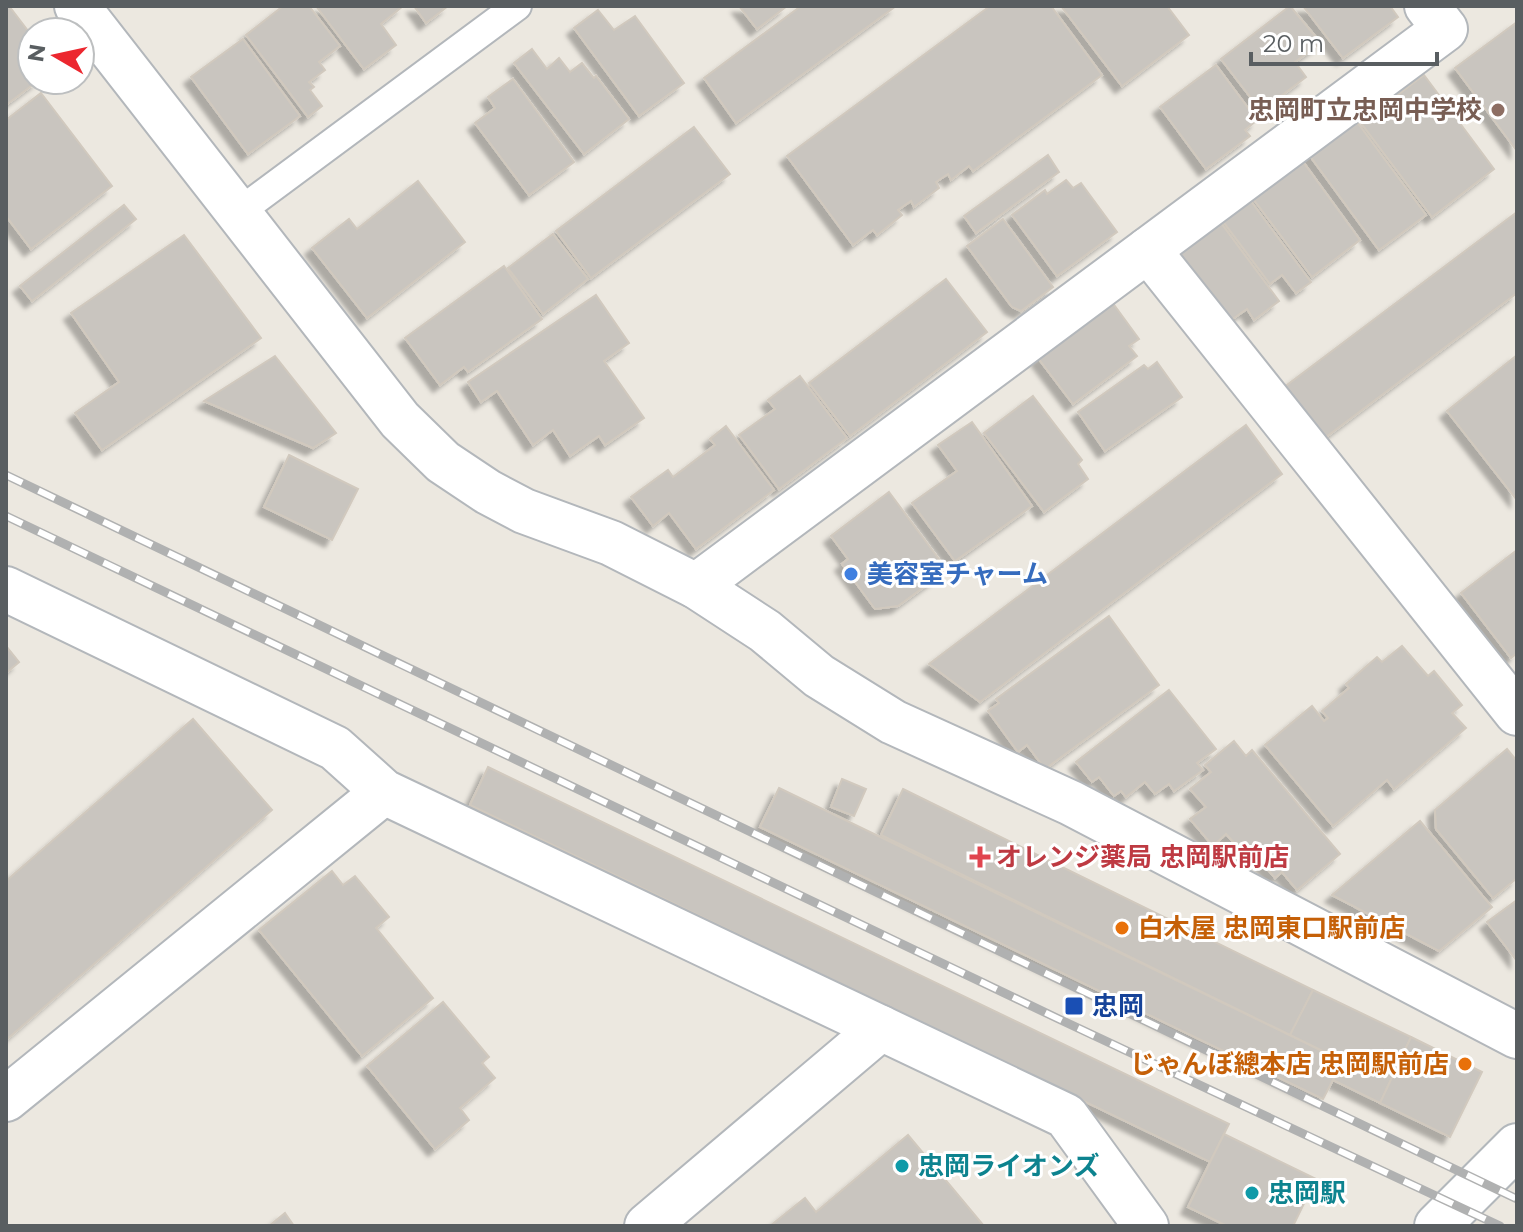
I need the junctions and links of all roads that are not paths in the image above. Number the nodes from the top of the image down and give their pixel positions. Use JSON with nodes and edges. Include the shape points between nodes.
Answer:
{"nodes":[{"id":1,"x":77,"y":6,"type":"edge"},
{"id":2,"x":517,"y":6,"type":"edge"},
{"id":3,"x":1427,"y":6,"type":"edge"},
{"id":4,"x":239,"y":212,"type":"junction"},
{"id":5,"x":1148,"y":250,"type":"junction"},
{"id":6,"x":696,"y":586,"type":"junction"},
{"id":7,"x":6,"y":589,"type":"edge"},
{"id":8,"x":1517,"y":713,"type":"edge"},
{"id":9,"x":384,"y":792,"type":"junction"},
{"id":10,"x":881,"y":1028,"type":"junction"},
{"id":11,"x":1517,"y":1036,"type":"edge"},
{"id":12,"x":6,"y":1099,"type":"edge"},
{"id":13,"x":1517,"y":1146,"type":"edge"},
{"id":14,"x":647,"y":1226,"type":"edge"},
{"id":15,"x":1146,"y":1226,"type":"edge"},
{"id":16,"x":1437,"y":1226,"type":"edge"}],
"edges":[{"from":1,"to":4,"type":"street"},
{"from":2,"to":4,"type":"lane"},
{"from":3,"to":5,"type":"street","via":[[1445,29]]},
{"from":4,"to":6,"type":"street","via":[[400,420],[443,462],[524,511],[611,543]]},
{"from":5,"to":6,"type":"street"},
{"from":5,"to":8,"type":"street"},
{"from":6,"to":11,"type":"street","via":[[765,631],[819,676],[893,722],[1071,803]]},
{"from":7,"to":9,"type":"street","via":[[335,748]]},
{"from":9,"to":10,"type":"street"},
{"from":9,"to":12,"type":"street"},
{"from":10,"to":14,"type":"street"},
{"from":10,"to":15,"type":"street","via":[[1066,1116]]},
{"from":13,"to":16,"type":"street"}]}
